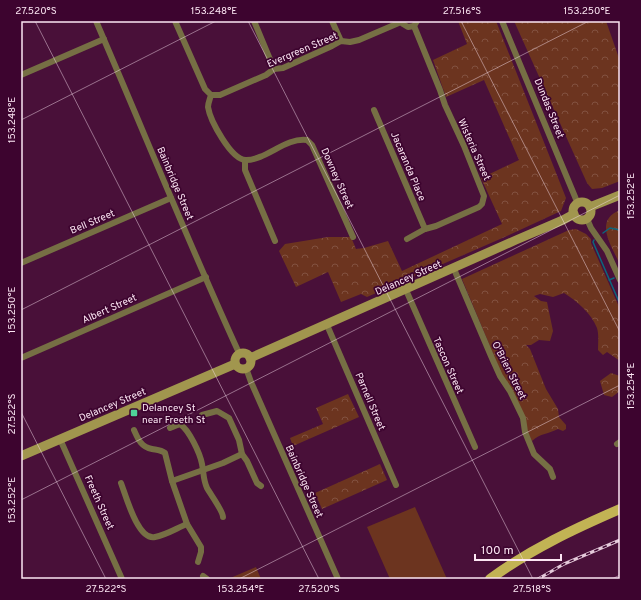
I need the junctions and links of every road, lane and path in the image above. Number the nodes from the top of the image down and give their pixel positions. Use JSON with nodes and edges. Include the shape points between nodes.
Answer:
{"nodes":[{"id":1,"x":96,"y":21,"type":"edge"},
{"id":2,"x":175,"y":21,"type":"edge"},
{"id":3,"x":254,"y":21,"type":"edge"},
{"id":4,"x":332,"y":21,"type":"edge"},
{"id":5,"x":401,"y":21,"type":"edge"},
{"id":6,"x":502,"y":21,"type":"edge"},
{"id":7,"x":416,"y":23,"type":"edge"},
{"id":8,"x":104,"y":39,"type":"junction"},
{"id":9,"x":341,"y":41,"type":"junction"},
{"id":10,"x":274,"y":69,"type":"junction"},
{"id":11,"x":21,"y":75,"type":"edge"},
{"id":12,"x":212,"y":95,"type":"junction"},
{"id":13,"x":374,"y":110,"type":"dead end"},
{"id":14,"x":244,"y":160,"type":"junction"},
{"id":15,"x":620,"y":195,"type":"edge"},
{"id":16,"x":171,"y":198,"type":"junction"},
{"id":17,"x":578,"y":204,"type":"junction"},
{"id":18,"x":590,"y":207,"type":"junction"},
{"id":19,"x":574,"y":214,"type":"junction"},
{"id":20,"x":586,"y":219,"type":"junction"},
{"id":21,"x":425,"y":229,"type":"junction"},
{"id":22,"x":353,"y":237,"type":"dead end"},
{"id":23,"x":407,"y":239,"type":"dead end"},
{"id":24,"x":275,"y":241,"type":"dead end"},
{"id":25,"x":21,"y":263,"type":"edge"},
{"id":26,"x":454,"y":268,"type":"junction"},
{"id":27,"x":206,"y":277,"type":"junction"},
{"id":28,"x":620,"y":280,"type":"edge"},
{"id":29,"x":406,"y":290,"type":"junction"},
{"id":30,"x":327,"y":325,"type":"junction"},
{"id":31,"x":239,"y":353,"type":"junction"},
{"id":32,"x":21,"y":358,"type":"edge"},
{"id":33,"x":250,"y":358,"type":"junction"},
{"id":34,"x":235,"y":364,"type":"junction"},
{"id":35,"x":246,"y":368,"type":"junction"},
{"id":36,"x":202,"y":415,"type":"dead end"},
{"id":37,"x":170,"y":428,"type":"dead end"},
{"id":38,"x":134,"y":430,"type":"dead end"},
{"id":39,"x":60,"y":439,"type":"junction"},
{"id":40,"x":475,"y":447,"type":"dead end"},
{"id":41,"x":242,"y":454,"type":"junction"},
{"id":42,"x":21,"y":456,"type":"edge"},
{"id":43,"x":203,"y":470,"type":"junction"},
{"id":44,"x":553,"y":477,"type":"dead end"},
{"id":45,"x":172,"y":481,"type":"junction"},
{"id":46,"x":121,"y":483,"type":"dead end"},
{"id":47,"x":396,"y":485,"type":"dead end"},
{"id":48,"x":261,"y":486,"type":"dead end"},
{"id":49,"x":620,"y":509,"type":"edge"},
{"id":50,"x":223,"y":517,"type":"dead end"},
{"id":51,"x":187,"y":524,"type":"junction"},
{"id":52,"x":198,"y":562,"type":"dead end"},
{"id":53,"x":122,"y":577,"type":"edge"},
{"id":54,"x":338,"y":579,"type":"edge"},
{"id":55,"x":490,"y":579,"type":"edge"}],
"edges":[{"from":1,"to":8,"type":"street","name":"Bainbridge Street"},
{"from":2,"to":12,"type":"street","via":[[205,89]]},
{"from":3,"to":10,"type":"street"},
{"from":4,"to":9,"type":"street"},
{"from":5,"to":7,"type":"street","via":[[408,27]]},
{"from":5,"to":9,"type":"street","name":"Evergreen Street","via":[[358,40]]},
{"from":6,"to":17,"type":"street","name":"Dundas Street"},
{"from":7,"to":21,"type":"street","name":"Wisteria Street","via":[[444,105],[484,196],[479,207]]},
{"from":8,"to":11,"type":"street"},
{"from":8,"to":16,"type":"street","name":"Bainbridge Street"},
{"from":9,"to":10,"type":"street","name":"Evergreen Street","via":[[283,68]]},
{"from":10,"to":12,"type":"street","name":"Evergreen Street","via":[[220,95]]},
{"from":12,"to":14,"type":"street","via":[[208,107],[218,133],[237,156]]},
{"from":13,"to":21,"type":"street","name":"Jacaranda Place"},
{"from":14,"to":22,"type":"street","name":"Downey Street","via":[[253,159],[297,140],[307,140],[312,145]]},
{"from":14,"to":24,"type":"street","via":[[245,170]]},
{"from":15,"to":18,"type":"main road"},
{"from":16,"to":25,"type":"street","name":"Bell Street"},
{"from":16,"to":27,"type":"street","name":"Bainbridge Street"},
{"from":17,"to":18,"type":"main road","via":[[586,203]]},
{"from":17,"to":19,"type":"main road","via":[[574,208]]},
{"from":18,"to":20,"type":"main road","via":[[591,213]]},
{"from":19,"to":20,"type":"main road","via":[[581,220]]},
{"from":19,"to":26,"type":"main road","name":"Delancey Street"},
{"from":20,"to":28,"type":"street","via":[[608,251]]},
{"from":21,"to":23,"type":"street","name":"Wisteria Street"},
{"from":26,"to":29,"type":"main road","name":"Delancey Street"},
{"from":26,"to":44,"type":"street","name":"O'Brien Street","via":[[490,356],[523,418],[525,432],[534,454],[550,469]]},
{"from":27,"to":31,"type":"street","name":"Bainbridge Street"},
{"from":27,"to":32,"type":"street","name":"Albert Street"},
{"from":29,"to":30,"type":"main road","name":"Delancey Street"},
{"from":29,"to":40,"type":"street","name":"Tascon Street"},
{"from":30,"to":33,"type":"main road","name":"Delancey Street"},
{"from":30,"to":47,"type":"street","name":"Parnell Street"},
{"from":31,"to":33,"type":"main road","via":[[246,353]]},
{"from":31,"to":34,"type":"main road","via":[[235,357]]},
{"from":33,"to":35,"type":"main road","via":[[250,364]]},
{"from":34,"to":35,"type":"main road","via":[[240,369]]},
{"from":34,"to":39,"type":"main road","name":"Delancey Street"},
{"from":35,"to":54,"type":"street","name":"Bainbridge Street"},
{"from":36,"to":41,"type":"street","via":[[217,411],[229,418]]},
{"from":37,"to":43,"type":"street","via":[[180,424],[185,427],[202,462]]},
{"from":38,"to":45,"type":"street","via":[[143,445],[165,453]]},
{"from":39,"to":42,"type":"main road","name":"Delancey Street"},
{"from":39,"to":53,"type":"street","name":"Freeth Street"},
{"from":41,"to":43,"type":"street"},
{"from":41,"to":48,"type":"street"},
{"from":43,"to":45,"type":"street"},
{"from":43,"to":50,"type":"street","via":[[203,478],[214,501],[223,512]]},
{"from":45,"to":51,"type":"street"},
{"from":46,"to":51,"type":"street","via":[[135,519],[146,536],[156,537]]},
{"from":49,"to":55,"type":"main road","via":[[551,540],[516,560]]},
{"from":51,"to":52,"type":"street","via":[[201,547]]}]}
